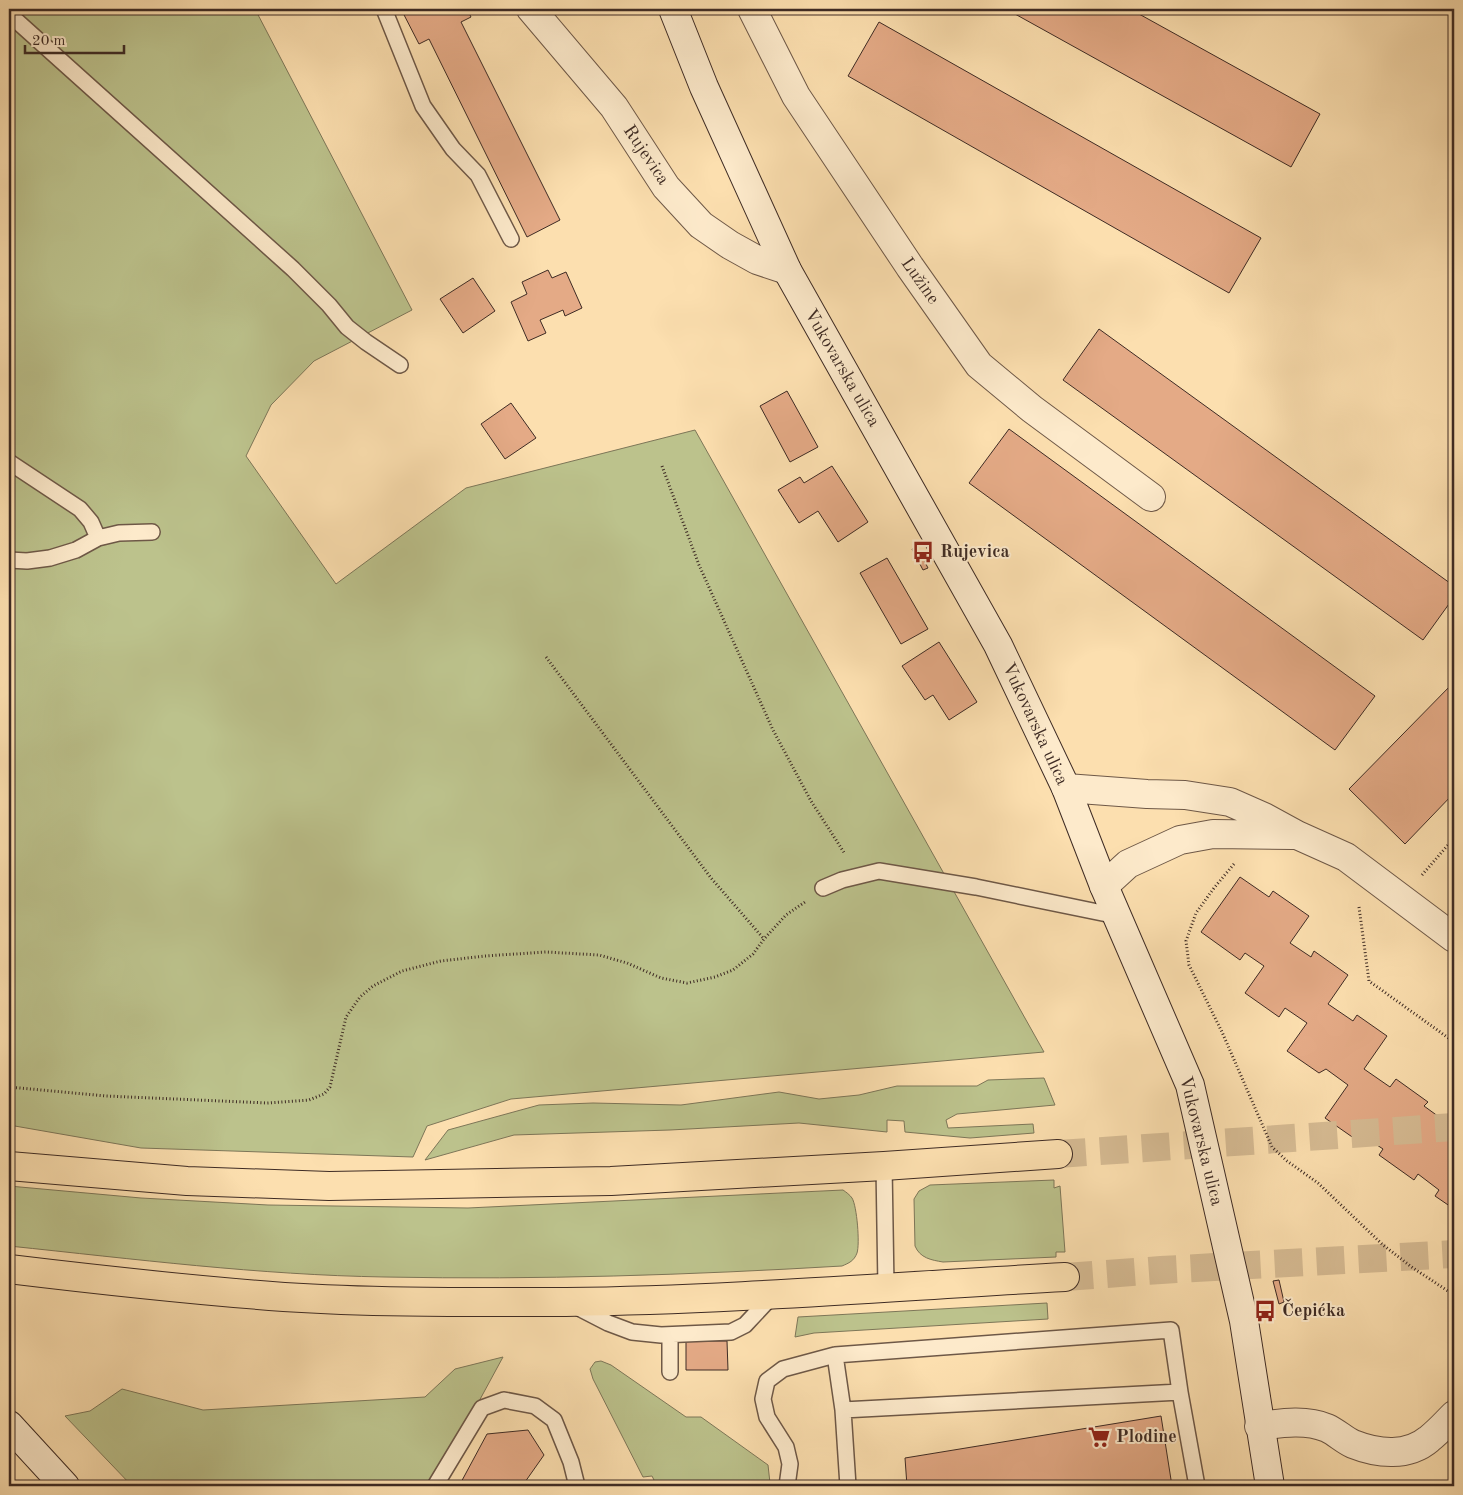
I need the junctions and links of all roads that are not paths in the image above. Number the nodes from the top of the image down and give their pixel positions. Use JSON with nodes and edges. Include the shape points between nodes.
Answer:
{"nodes":[{"id":1,"x":384,"y":9,"type":"edge"},
{"id":2,"x":531,"y":9,"type":"edge"},
{"id":3,"x":673,"y":9,"type":"edge"},
{"id":4,"x":752,"y":9,"type":"edge"},
{"id":5,"x":9,"y":14,"type":"edge"},
{"id":6,"x":511,"y":239,"type":"dead end"},
{"id":7,"x":787,"y":270,"type":"junction"},
{"id":8,"x":400,"y":365,"type":"dead end"},
{"id":9,"x":9,"y":462,"type":"edge"},
{"id":10,"x":1151,"y":497,"type":"dead end"},
{"id":11,"x":152,"y":532,"type":"dead end"},
{"id":12,"x":98,"y":538,"type":"junction"},
{"id":13,"x":9,"y":560,"type":"edge"},
{"id":14,"x":1066,"y":788,"type":"junction"},
{"id":15,"x":1297,"y":835,"type":"junction"},
{"id":16,"x":1104,"y":886,"type":"junction"},
{"id":17,"x":823,"y":888,"type":"road end"},
{"id":18,"x":1118,"y":916,"type":"junction"},
{"id":19,"x":1454,"y":938,"type":"edge"},
{"id":20,"x":1058,"y":1154,"type":"tunnel mouth"},
{"id":21,"x":9,"y":1166,"type":"edge"},
{"id":22,"x":884,"y":1166,"type":"junction"},
{"id":23,"x":9,"y":1269,"type":"edge"},
{"id":24,"x":1065,"y":1277,"type":"tunnel mouth"},
{"id":25,"x":886,"y":1287,"type":"junction"},
{"id":26,"x":774,"y":1294,"type":"junction"},
{"id":27,"x":567,"y":1302,"type":"junction"},
{"id":28,"x":670,"y":1335,"type":"junction"},
{"id":29,"x":835,"y":1355,"type":"junction"},
{"id":30,"x":670,"y":1372,"type":"dead end"},
{"id":31,"x":1180,"y":1392,"type":"junction"},
{"id":32,"x":843,"y":1410,"type":"junction"},
{"id":33,"x":1454,"y":1415,"type":"edge"},
{"id":34,"x":9,"y":1425,"type":"edge"},
{"id":35,"x":1259,"y":1426,"type":"junction"},
{"id":36,"x":65,"y":1486,"type":"edge"},
{"id":37,"x":435,"y":1486,"type":"edge"},
{"id":38,"x":577,"y":1486,"type":"edge"},
{"id":39,"x":787,"y":1486,"type":"edge"},
{"id":40,"x":848,"y":1486,"type":"edge"},
{"id":41,"x":1196,"y":1486,"type":"edge"},
{"id":42,"x":1270,"y":1486,"type":"edge"}],
"edges":[{"from":1,"to":6,"type":"lane","via":[[423,106],[453,149],[478,175]]},
{"from":2,"to":7,"type":"street","name":"Rujevica","via":[[614,107],[666,186],[701,225],[757,260]]},
{"from":3,"to":7,"type":"street","name":"Vukovarska ulica","via":[[704,87]]},
{"from":4,"to":10,"type":"street","name":"Lužine","via":[[796,96],[979,365],[1032,409]]},
{"from":5,"to":8,"type":"lane","via":[[293,269],[347,327]]},
{"from":7,"to":14,"type":"street","name":"Vukovarska ulica","via":[[998,645]]},
{"from":9,"to":12,"type":"lane","via":[[80,509]]},
{"from":11,"to":12,"type":"lane","via":[[119,533]]},
{"from":12,"to":13,"type":"lane","via":[[76,550],[50,558]]},
{"from":14,"to":15,"type":"street","via":[[1185,795],[1230,802]]},
{"from":14,"to":16,"type":"street","name":"Vukovarska ulica"},
{"from":15,"to":16,"type":"street","via":[[1213,834],[1180,840],[1128,864]]},
{"from":15,"to":19,"type":"street","via":[[1346,857]]},
{"from":16,"to":18,"type":"street","name":"Vukovarska ulica"},
{"from":17,"to":18,"type":"lane","via":[[879,871]]},
{"from":18,"to":35,"type":"street","name":"Vukovarska ulica","via":[[1190,1085],[1244,1321]]},
{"from":20,"to":22,"type":"highway"},
{"from":21,"to":22,"type":"highway","via":[[187,1181],[329,1186],[611,1181]]},
{"from":22,"to":25,"type":"lane"},
{"from":23,"to":27,"type":"highway","via":[[285,1297]]},
{"from":24,"to":25,"type":"highway"},
{"from":25,"to":26,"type":"highway"},
{"from":26,"to":27,"type":"highway"},
{"from":26,"to":28,"type":"lane","via":[[745,1325],[731,1332]]},
{"from":27,"to":28,"type":"lane","via":[[632,1332]]},
{"from":28,"to":30,"type":"lane"},
{"from":29,"to":31,"type":"lane","via":[[1171,1330]]},
{"from":29,"to":32,"type":"lane"},
{"from":29,"to":39,"type":"lane","via":[[783,1369],[767,1381],[763,1399],[767,1417],[786,1447],[790,1464]]},
{"from":31,"to":32,"type":"lane"},
{"from":31,"to":41,"type":"lane"},
{"from":32,"to":40,"type":"lane"},
{"from":33,"to":35,"type":"street","via":[[1429,1440],[1411,1450],[1394,1452],[1358,1446],[1319,1426],[1296,1422]]},
{"from":34,"to":36,"type":"street"},
{"from":35,"to":42,"type":"street","name":"Vukovarska ulica"},
{"from":37,"to":38,"type":"lane","via":[[482,1408],[504,1400],[534,1406],[554,1420]]}]}
